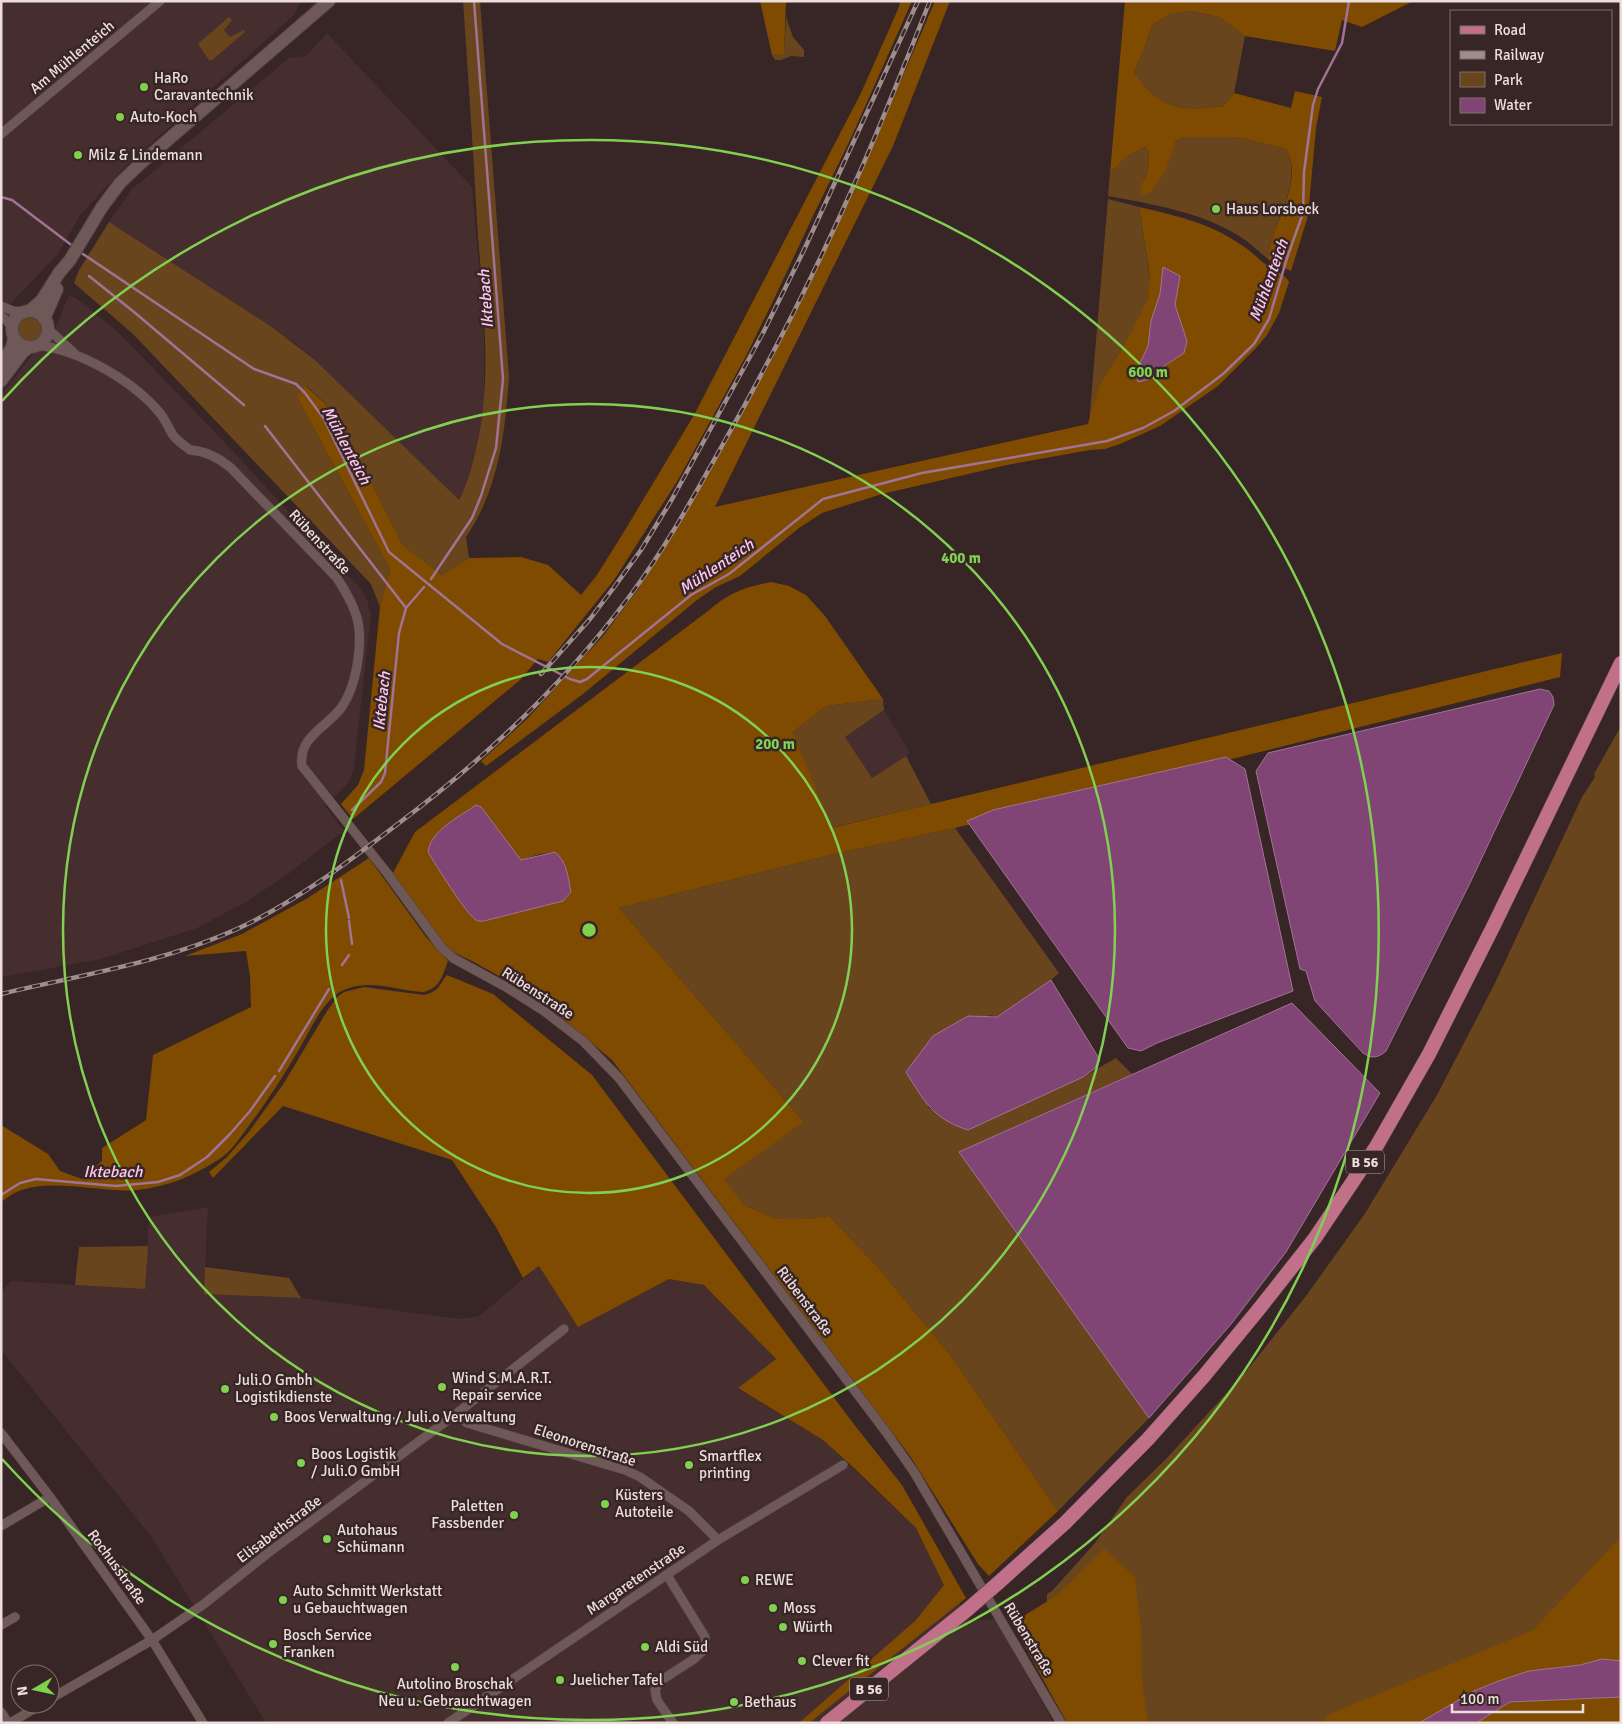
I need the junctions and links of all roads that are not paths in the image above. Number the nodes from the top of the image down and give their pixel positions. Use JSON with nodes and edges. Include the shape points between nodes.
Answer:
{"nodes":[{"id":1,"x":160,"y":1,"type":"edge"},
{"id":2,"x":329,"y":1,"type":"edge"},
{"id":3,"x":1,"y":134,"type":"edge"},
{"id":4,"x":71,"y":258,"type":"junction"},
{"id":5,"x":1,"y":306,"type":"edge"},
{"id":6,"x":27,"y":312,"type":"junction"},
{"id":7,"x":1,"y":316,"type":"edge"},
{"id":8,"x":46,"y":324,"type":"junction"},
{"id":9,"x":13,"y":333,"type":"junction"},
{"id":10,"x":33,"y":346,"type":"junction"},
{"id":11,"x":76,"y":355,"type":"junction"},
{"id":12,"x":1,"y":366,"type":"edge"},
{"id":13,"x":1,"y":381,"type":"edge"},
{"id":14,"x":1621,"y":663,"type":"edge"},
{"id":15,"x":564,"y":1329,"type":"dead end"},
{"id":16,"x":456,"y":1414,"type":"junction"},
{"id":17,"x":1,"y":1432,"type":"edge"},
{"id":18,"x":843,"y":1465,"type":"dead end"},
{"id":19,"x":50,"y":1497,"type":"junction"},
{"id":20,"x":1,"y":1526,"type":"edge"},
{"id":21,"x":718,"y":1540,"type":"junction"},
{"id":22,"x":668,"y":1574,"type":"junction"},
{"id":23,"x":15,"y":1617,"type":"dead end"},
{"id":24,"x":1,"y":1625,"type":"edge"},
{"id":25,"x":152,"y":1640,"type":"junction"},
{"id":26,"x":60,"y":1693,"type":"edge"},
{"id":27,"x":1,"y":1712,"type":"edge"},
{"id":28,"x":25,"y":1714,"type":"edge"},
{"id":29,"x":9,"y":1723,"type":"edge"},
{"id":30,"x":203,"y":1723,"type":"edge"},
{"id":31,"x":448,"y":1723,"type":"edge"},
{"id":32,"x":673,"y":1723,"type":"edge"},
{"id":33,"x":827,"y":1723,"type":"edge"},
{"id":34,"x":1061,"y":1723,"type":"edge"}],
"edges":[{"from":1,"to":3,"type":"street","name":"Am Mühlenteich"},
{"from":2,"to":4,"type":"main road","via":[[120,183]]},
{"from":4,"to":6,"type":"main road","via":[[42,300]]},
{"from":4,"to":8,"type":"main road","via":[[50,304]]},
{"from":5,"to":6,"type":"street"},
{"from":6,"to":8,"type":"main road","via":[[38,313]]},
{"from":6,"to":9,"type":"main road","via":[[18,316]]},
{"from":7,"to":9,"type":"street","via":[[8,321]]},
{"from":8,"to":10,"type":"main road","via":[[45,339]]},
{"from":8,"to":11,"type":"street","name":"Rübenstraße"},
{"from":9,"to":10,"type":"main road","via":[[18,342]]},
{"from":9,"to":12,"type":"main road","via":[[12,346]]},
{"from":10,"to":11,"type":"street","name":"Rübenstraße","via":[[47,346]]},
{"from":10,"to":13,"type":"main road","via":[[22,353]]},
{"from":11,"to":34,"type":"street","name":"Rübenstraße","via":[[114,374],[134,389],[160,412],[173,435],[190,450],[202,451],[225,462],[337,578],[356,614],[359,632],[356,675],[341,708],[306,743],[301,756],[302,766],[383,866],[441,947],[453,958],[544,1011],[582,1041],[619,1078],[914,1472]]},
{"from":14,"to":33,"type":"main road","number":"B 56","bridge":true,"via":[[1430,1054],[1376,1147],[1320,1230],[1204,1376],[1066,1523],[967,1610]]},
{"from":15,"to":16,"type":"street","name":"Elisabethstraße"},
{"from":16,"to":21,"type":"street","name":"Eleonorenstraße","via":[[468,1423],[640,1477],[689,1511]]},
{"from":16,"to":25,"type":"street","name":"Elisabethstraße"},
{"from":17,"to":19,"type":"street","name":"Rochusstraße"},
{"from":18,"to":21,"type":"street","name":"Margaretenstraße"},
{"from":19,"to":20,"type":"street"},
{"from":19,"to":25,"type":"street","name":"Rochusstraße"},
{"from":21,"to":22,"type":"street","name":"Margaretenstraße"},
{"from":22,"to":31,"type":"street","name":"Margaretenstraße"},
{"from":22,"to":32,"type":"street","via":[[705,1637],[704,1650],[660,1681],[655,1690],[657,1700]]},
{"from":23,"to":24,"type":"street"},
{"from":25,"to":26,"type":"street","name":"Elisabethstraße"},
{"from":25,"to":30,"type":"street","name":"Rochusstraße"},
{"from":27,"to":29,"type":"street"},
{"from":28,"to":29,"type":"street"}]}
